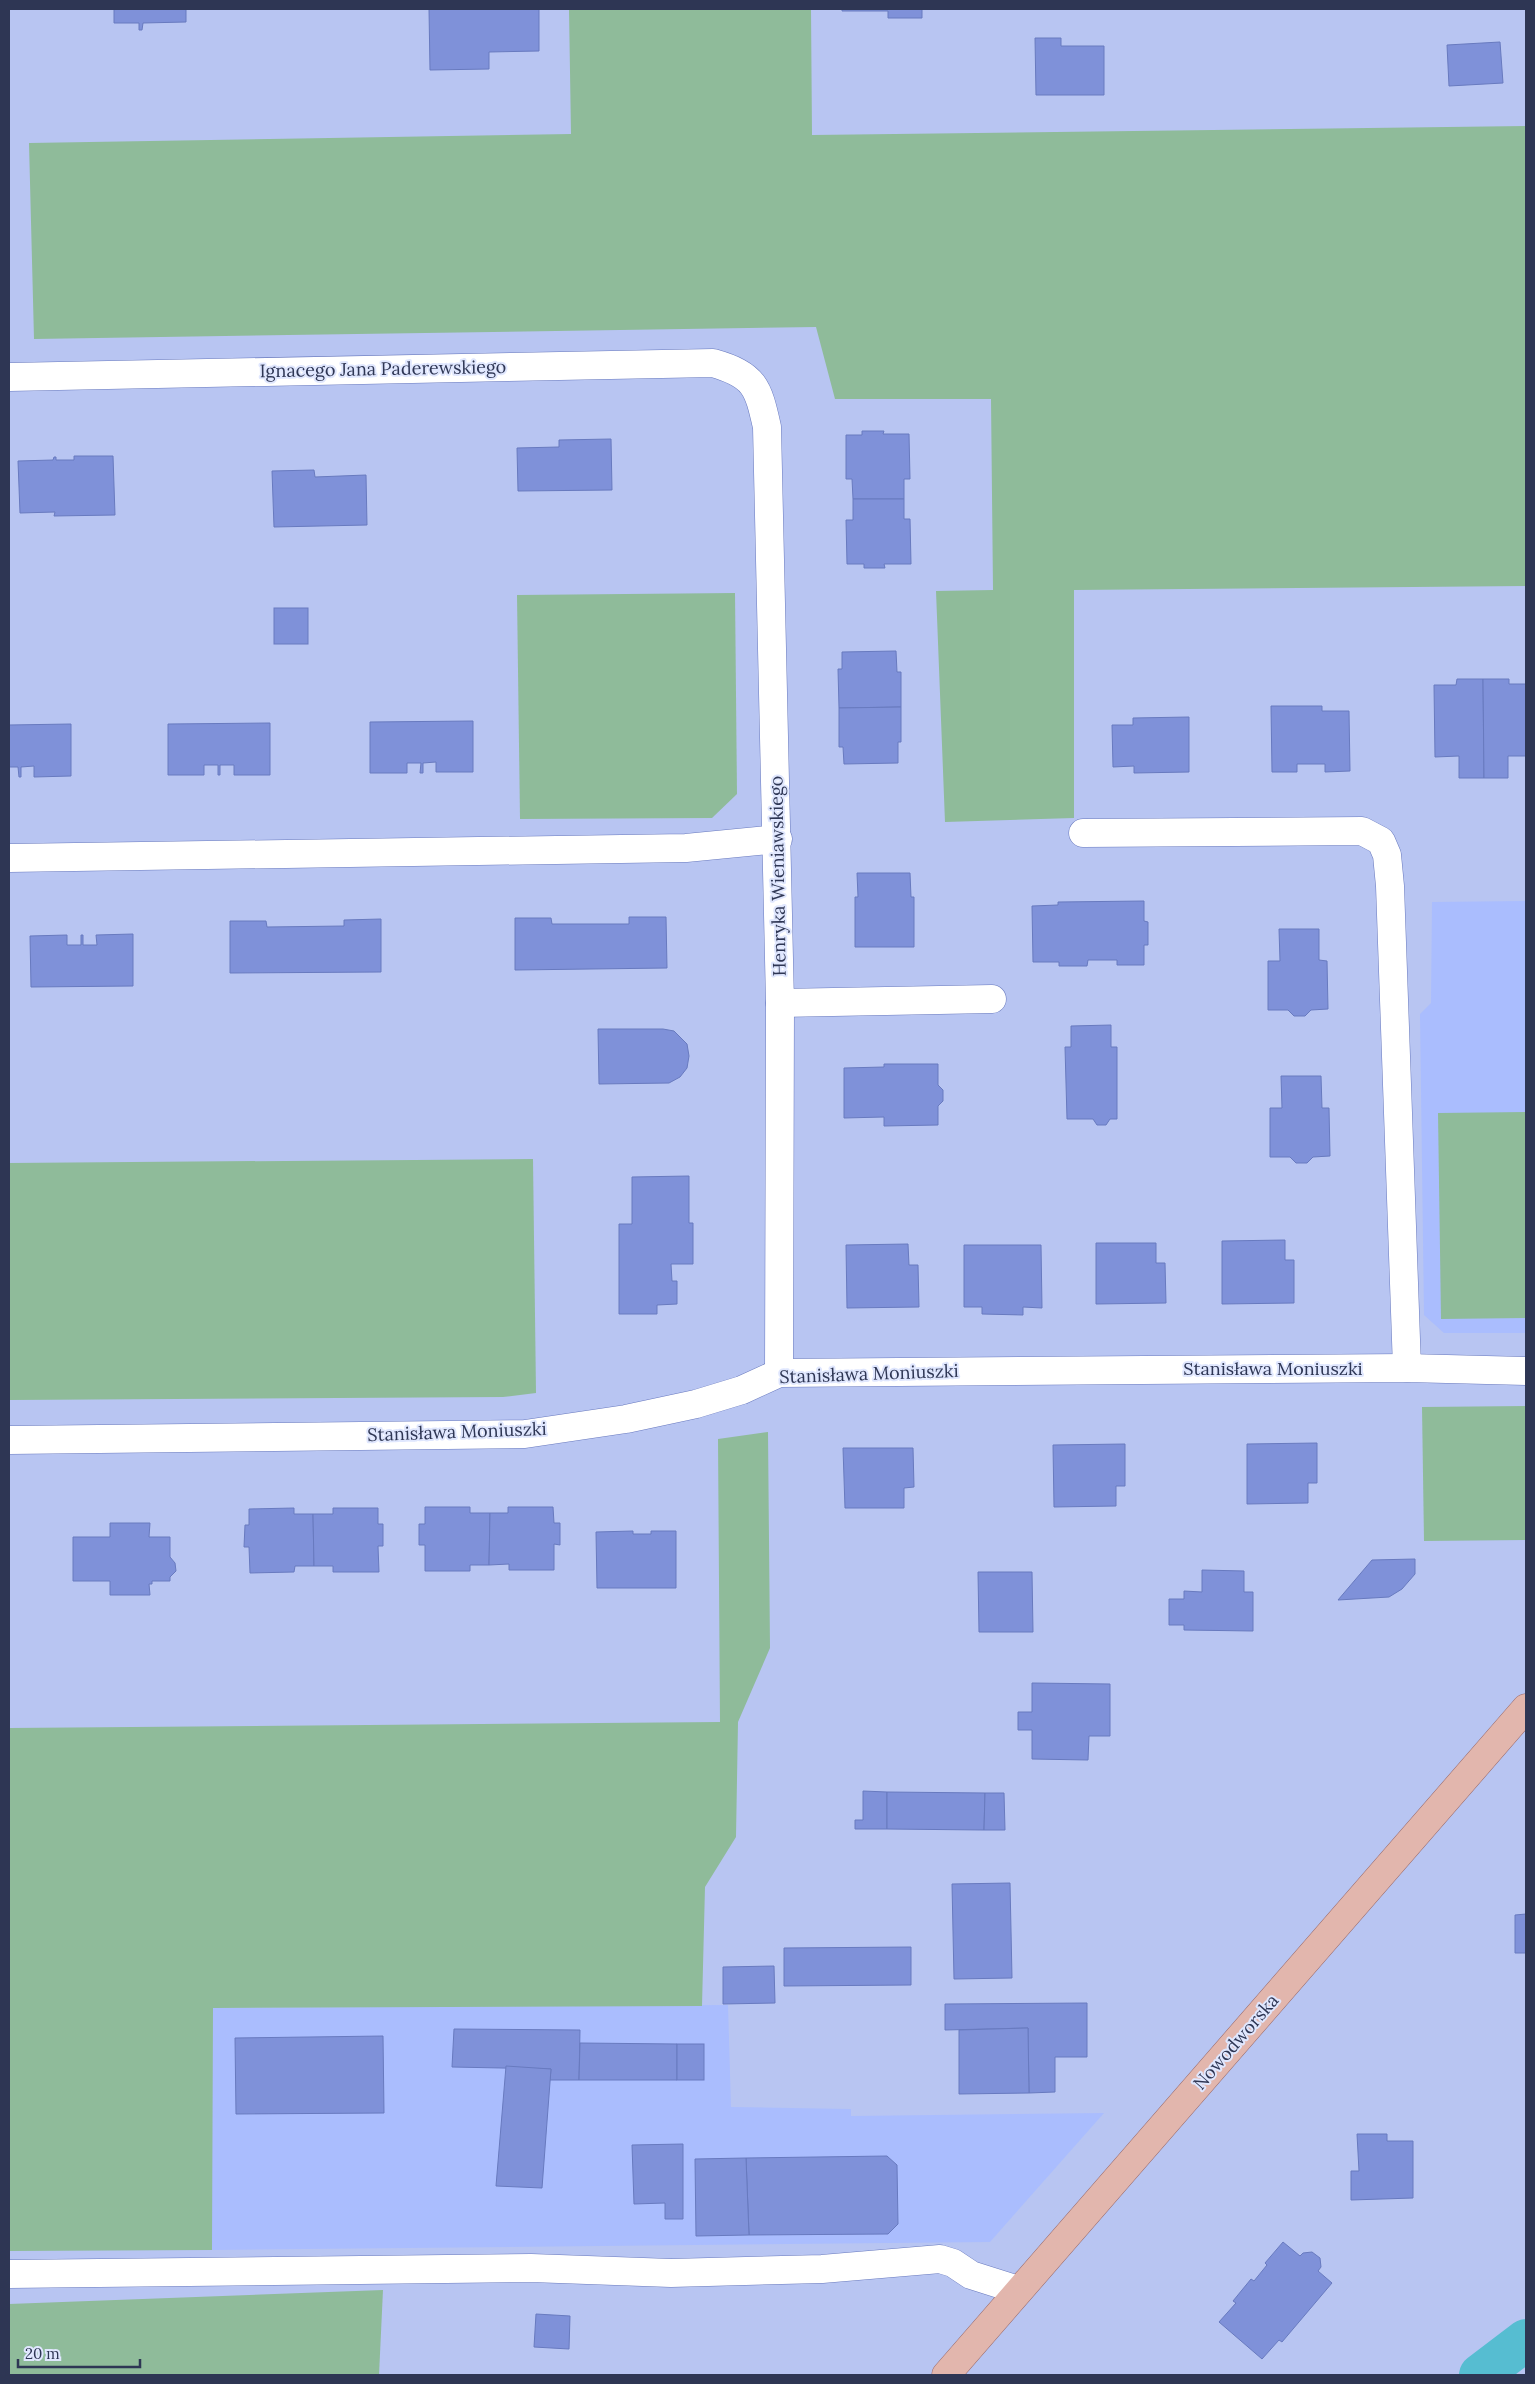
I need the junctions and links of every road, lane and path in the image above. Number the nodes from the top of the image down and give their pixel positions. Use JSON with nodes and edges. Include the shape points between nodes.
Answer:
{"nodes":[{"id":1,"x":9,"y":377,"type":"edge"},
{"id":2,"x":752,"y":382,"type":"joint"},
{"id":3,"x":1083,"y":833,"type":"dead end"},
{"id":4,"x":778,"y":839,"type":"junction"},
{"id":5,"x":9,"y":858,"type":"edge"},
{"id":6,"x":992,"y":999,"type":"dead end"},
{"id":7,"x":780,"y":1003,"type":"junction"},
{"id":8,"x":1407,"y":1368,"type":"junction"},
{"id":9,"x":1526,"y":1371,"type":"edge"},
{"id":10,"x":779,"y":1373,"type":"junction"},
{"id":11,"x":9,"y":1440,"type":"edge"},
{"id":12,"x":1526,"y":1708,"type":"edge"},
{"id":13,"x":9,"y":2274,"type":"edge"},
{"id":14,"x":1018,"y":2290,"type":"junction"},
{"id":15,"x":946,"y":2375,"type":"edge"}],
"edges":[{"from":1,"to":2,"type":"street","name":"Ignacego Jana Paderewskiego","via":[[713,363],[732,368]]},
{"from":2,"to":4,"type":"street","name":"Henryka Wieniawskiego","via":[[761,399],[767,428]]},
{"from":3,"to":8,"type":"street","via":[[1362,832],[1381,841],[1387,855],[1390,886]]},
{"from":4,"to":5,"type":"street","via":[[686,848]]},
{"from":4,"to":7,"type":"street","name":"Henryka Wieniawskiego"},
{"from":6,"to":7,"type":"street"},
{"from":7,"to":10,"type":"street","name":"Henryka Wieniawskiego"},
{"from":8,"to":9,"type":"street","name":"Stanisława Moniuszki"},
{"from":8,"to":10,"type":"street","name":"Stanisława Moniuszki"},
{"from":10,"to":11,"type":"street","name":"Stanisława Moniuszki","via":[[742,1390],[696,1404],[626,1419],[525,1434]]},
{"from":12,"to":14,"type":"main road","name":"Nowodworska"},
{"from":13,"to":14,"type":"street","via":[[531,2268],[681,2273],[822,2269],[940,2259],[971,2275]]},
{"from":14,"to":15,"type":"main road","name":"Nowodworska"}]}
